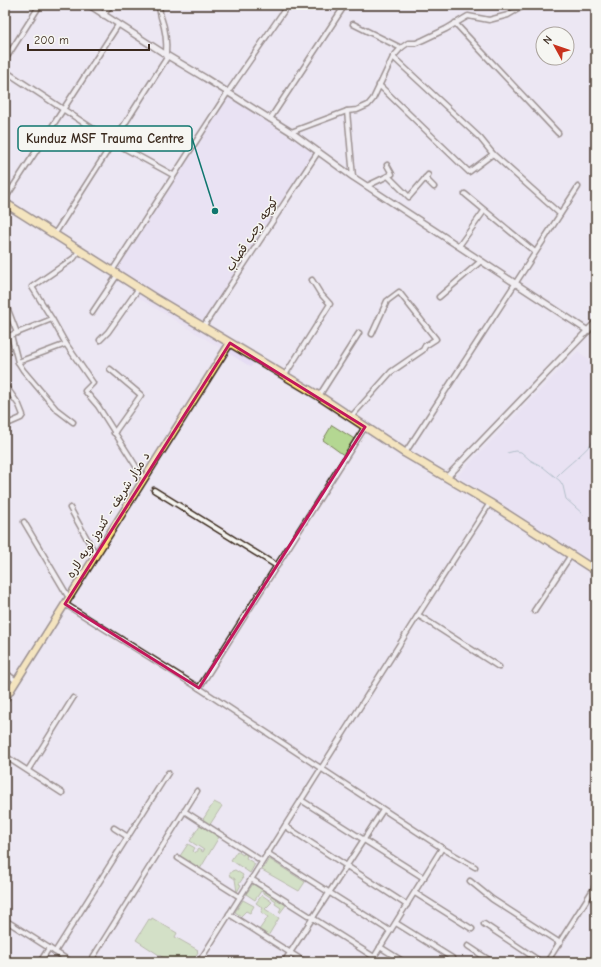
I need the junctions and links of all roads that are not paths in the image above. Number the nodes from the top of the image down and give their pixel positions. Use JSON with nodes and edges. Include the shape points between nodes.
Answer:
{"nodes":[{"id":1,"x":40,"y":5,"type":"edge"},
{"id":2,"x":88,"y":5,"type":"edge"},
{"id":3,"x":110,"y":5,"type":"edge"},
{"id":4,"x":159,"y":5,"type":"edge"},
{"id":5,"x":288,"y":5,"type":"edge"},
{"id":6,"x":345,"y":5,"type":"edge"},
{"id":7,"x":525,"y":5,"type":"edge"},
{"id":8,"x":103,"y":15,"type":"junction"},
{"id":9,"x":455,"y":23,"type":"junction"},
{"id":10,"x":353,"y":24,"type":"dead end"},
{"id":11,"x":118,"y":25,"type":"junction"},
{"id":12,"x":401,"y":48,"type":"junction"},
{"id":13,"x":167,"y":56,"type":"junction"},
{"id":14,"x":394,"y":57,"type":"junction"},
{"id":15,"x":5,"y":60,"type":"edge"},
{"id":16,"x":5,"y":71,"type":"edge"},
{"id":17,"x":379,"y":85,"type":"junction"},
{"id":18,"x":228,"y":92,"type":"junction"},
{"id":19,"x":63,"y":110,"type":"junction"},
{"id":20,"x":347,"y":111,"type":"junction"},
{"id":21,"x":270,"y":119,"type":"junction"},
{"id":22,"x":291,"y":132,"type":"junction"},
{"id":23,"x":558,"y":133,"type":"dead end"},
{"id":24,"x":113,"y":142,"type":"junction"},
{"id":25,"x":318,"y":152,"type":"junction"},
{"id":26,"x":493,"y":154,"type":"junction"},
{"id":27,"x":387,"y":165,"type":"dead end"},
{"id":28,"x":174,"y":175,"type":"junction"},
{"id":29,"x":353,"y":176,"type":"junction"},
{"id":30,"x":388,"y":176,"type":"junction"},
{"id":31,"x":368,"y":186,"type":"junction"},
{"id":32,"x":434,"y":187,"type":"dead end"},
{"id":33,"x":578,"y":187,"type":"dead end"},
{"id":34,"x":464,"y":194,"type":"dead end"},
{"id":35,"x":5,"y":199,"type":"edge"},
{"id":36,"x":5,"y":203,"type":"edge"},
{"id":37,"x":484,"y":211,"type":"junction"},
{"id":38,"x":560,"y":214,"type":"junction"},
{"id":39,"x":54,"y":235,"type":"junction"},
{"id":40,"x":459,"y":246,"type":"junction"},
{"id":41,"x":79,"y":251,"type":"junction"},
{"id":42,"x":535,"y":252,"type":"junction"},
{"id":43,"x":481,"y":261,"type":"junction"},
{"id":44,"x":115,"y":273,"type":"junction"},
{"id":45,"x":312,"y":280,"type":"dead end"},
{"id":46,"x":515,"y":284,"type":"junction"},
{"id":47,"x":139,"y":288,"type":"junction"},
{"id":48,"x":439,"y":297,"type":"dead end"},
{"id":49,"x":5,"y":302,"type":"edge"},
{"id":50,"x":92,"y":313,"type":"dead end"},
{"id":51,"x":52,"y":319,"type":"junction"},
{"id":52,"x":596,"y":322,"type":"edge"},
{"id":53,"x":203,"y":328,"type":"junction"},
{"id":54,"x":588,"y":331,"type":"junction"},
{"id":55,"x":17,"y":332,"type":"junction"},
{"id":56,"x":359,"y":333,"type":"dead end"},
{"id":57,"x":372,"y":334,"type":"dead end"},
{"id":58,"x":11,"y":339,"type":"junction"},
{"id":59,"x":5,"y":340,"type":"edge"},
{"id":60,"x":100,"y":340,"type":"dead end"},
{"id":61,"x":230,"y":343,"type":"junction"},
{"id":62,"x":66,"y":344,"type":"junction"},
{"id":63,"x":18,"y":362,"type":"junction"},
{"id":64,"x":110,"y":369,"type":"dead end"},
{"id":65,"x":284,"y":376,"type":"junction"},
{"id":66,"x":5,"y":385,"type":"edge"},
{"id":67,"x":319,"y":396,"type":"junction"},
{"id":68,"x":351,"y":417,"type":"junction"},
{"id":69,"x":73,"y":422,"type":"dead end"},
{"id":70,"x":5,"y":425,"type":"edge"},
{"id":71,"x":365,"y":427,"type":"junction"},
{"id":72,"x":114,"y":433,"type":"junction"},
{"id":73,"x":405,"y":453,"type":"junction"},
{"id":74,"x":447,"y":478,"type":"junction"},
{"id":75,"x":144,"y":479,"type":"junction"},
{"id":76,"x":154,"y":490,"type":"dead end"},
{"id":77,"x":490,"y":504,"type":"junction"},
{"id":78,"x":70,"y":508,"type":"dead end"},
{"id":79,"x":24,"y":522,"type":"dead end"},
{"id":80,"x":96,"y":555,"type":"junction"},
{"id":81,"x":571,"y":555,"type":"junction"},
{"id":82,"x":277,"y":566,"type":"junction"},
{"id":83,"x":596,"y":571,"type":"edge"},
{"id":84,"x":67,"y":601,"type":"junction"},
{"id":85,"x":534,"y":612,"type":"dead end"},
{"id":86,"x":418,"y":614,"type":"junction"},
{"id":87,"x":499,"y":667,"type":"dead end"},
{"id":88,"x":5,"y":672,"type":"edge"},
{"id":89,"x":16,"y":681,"type":"junction"},
{"id":90,"x":199,"y":688,"type":"junction"},
{"id":91,"x":73,"y":698,"type":"dead end"},
{"id":92,"x":5,"y":699,"type":"edge"},
{"id":93,"x":5,"y":756,"type":"edge"},
{"id":94,"x":321,"y":768,"type":"junction"},
{"id":95,"x":28,"y":770,"type":"junction"},
{"id":96,"x":168,"y":773,"type":"dead end"},
{"id":97,"x":196,"y":791,"type":"dead end"},
{"id":98,"x":62,"y":793,"type":"dead end"},
{"id":99,"x":301,"y":800,"type":"junction"},
{"id":100,"x":383,"y":810,"type":"junction"},
{"id":101,"x":184,"y":811,"type":"junction"},
{"id":102,"x":285,"y":826,"type":"junction"},
{"id":103,"x":114,"y":828,"type":"dead end"},
{"id":104,"x":128,"y":837,"type":"junction"},
{"id":105,"x":363,"y":839,"type":"junction"},
{"id":106,"x":442,"y":848,"type":"junction"},
{"id":107,"x":267,"y":853,"type":"junction"},
{"id":108,"x":178,"y":858,"type":"dead end"},
{"id":109,"x":262,"y":862,"type":"junction"},
{"id":110,"x":346,"y":866,"type":"junction"},
{"id":111,"x":475,"y":867,"type":"dead end"},
{"id":112,"x":424,"y":878,"type":"junction"},
{"id":113,"x":251,"y":880,"type":"junction"},
{"id":114,"x":470,"y":881,"type":"dead end"},
{"id":115,"x":596,"y":885,"type":"edge"},
{"id":116,"x":329,"y":892,"type":"junction"},
{"id":117,"x":414,"y":893,"type":"junction"},
{"id":118,"x":240,"y":897,"type":"junction"},
{"id":119,"x":407,"y":905,"type":"junction"},
{"id":120,"x":229,"y":914,"type":"junction"},
{"id":121,"x":312,"y":918,"type":"junction"},
{"id":122,"x":5,"y":920,"type":"edge"},
{"id":123,"x":396,"y":923,"type":"junction"},
{"id":124,"x":484,"y":924,"type":"dead end"},
{"id":125,"x":472,"y":929,"type":"dead end"},
{"id":126,"x":390,"y":931,"type":"junction"},
{"id":127,"x":560,"y":943,"type":"junction"},
{"id":128,"x":468,"y":946,"type":"dead end"},
{"id":129,"x":380,"y":947,"type":"junction"},
{"id":130,"x":49,"y":948,"type":"junction"},
{"id":131,"x":55,"y":952,"type":"junction"},
{"id":132,"x":290,"y":952,"type":"junction"},
{"id":133,"x":374,"y":957,"type":"junction"},
{"id":134,"x":452,"y":958,"type":"dead end"},
{"id":135,"x":200,"y":960,"type":"edge"},
{"id":136,"x":40,"y":962,"type":"edge"},
{"id":137,"x":71,"y":962,"type":"edge"},
{"id":138,"x":90,"y":962,"type":"edge"},
{"id":139,"x":207,"y":962,"type":"edge"},
{"id":140,"x":284,"y":962,"type":"edge"},
{"id":141,"x":305,"y":962,"type":"edge"},
{"id":142,"x":371,"y":962,"type":"edge"},
{"id":143,"x":404,"y":962,"type":"edge"},
{"id":144,"x":492,"y":962,"type":"edge"},
{"id":145,"x":541,"y":962,"type":"edge"},
{"id":146,"x":547,"y":962,"type":"edge"}],
"edges":[{"from":1,"to":15,"type":"street"},
{"from":2,"to":8,"type":"street"},
{"from":3,"to":8,"type":"street"},
{"from":4,"to":13,"type":"street"},
{"from":5,"to":18,"type":"street"},
{"from":6,"to":21,"type":"street"},
{"from":7,"to":9,"type":"street","via":[[508,15],[489,20],[468,16]]},
{"from":8,"to":11,"type":"street"},
{"from":9,"to":12,"type":"street"},
{"from":9,"to":23,"type":"street"},
{"from":10,"to":12,"type":"street"},
{"from":11,"to":13,"type":"street"},
{"from":11,"to":19,"type":"street"},
{"from":12,"to":14,"type":"street"},
{"from":13,"to":18,"type":"street"},
{"from":13,"to":24,"type":"street"},
{"from":14,"to":17,"type":"street"},
{"from":14,"to":26,"type":"street","via":[[480,138]]},
{"from":16,"to":19,"type":"street"},
{"from":17,"to":20,"type":"street","via":[[368,106]]},
{"from":17,"to":26,"type":"street","via":[[469,172]]},
{"from":18,"to":21,"type":"street"},
{"from":18,"to":28,"type":"street"},
{"from":19,"to":24,"type":"street"},
{"from":19,"to":35,"type":"street"},
{"from":20,"to":22,"type":"street"},
{"from":20,"to":29,"type":"street"},
{"from":21,"to":22,"type":"street"},
{"from":22,"to":25,"type":"street"},
{"from":24,"to":28,"type":"street"},
{"from":24,"to":39,"type":"street"},
{"from":25,"to":29,"type":"street"},
{"from":25,"to":53,"type":"street","name":"کوچه رجب قصاب"},
{"from":26,"to":38,"type":"street"},
{"from":27,"to":30,"type":"street","via":[[392,174]]},
{"from":28,"to":44,"type":"street"},
{"from":29,"to":31,"type":"street"},
{"from":30,"to":31,"type":"street"},
{"from":30,"to":32,"type":"street","via":[[409,197],[426,176]]},
{"from":31,"to":40,"type":"street"},
{"from":33,"to":38,"type":"street"},
{"from":34,"to":37,"type":"street"},
{"from":36,"to":39,"type":"highway"},
{"from":37,"to":40,"type":"street"},
{"from":37,"to":42,"type":"street"},
{"from":38,"to":42,"type":"street"},
{"from":39,"to":41,"type":"highway"},
{"from":40,"to":43,"type":"street"},
{"from":41,"to":44,"type":"highway"},
{"from":41,"to":51,"type":"street","via":[[74,258],[32,288]]},
{"from":42,"to":46,"type":"street"},
{"from":43,"to":46,"type":"street"},
{"from":43,"to":48,"type":"street"},
{"from":44,"to":47,"type":"highway"},
{"from":44,"to":50,"type":"street"},
{"from":45,"to":65,"type":"street","via":[[330,304]]},
{"from":46,"to":54,"type":"street"},
{"from":46,"to":73,"type":"street"},
{"from":47,"to":53,"type":"highway"},
{"from":47,"to":60,"type":"street"},
{"from":49,"to":55,"type":"street"},
{"from":51,"to":55,"type":"street"},
{"from":51,"to":62,"type":"street"},
{"from":52,"to":54,"type":"street"},
{"from":53,"to":61,"type":"highway"},
{"from":54,"to":74,"type":"street"},
{"from":55,"to":58,"type":"street","via":[[10,335]]},
{"from":56,"to":67,"type":"street"},
{"from":57,"to":68,"type":"street","via":[[387,301],[399,292],[436,339],[391,372]]},
{"from":58,"to":59,"type":"street"},
{"from":58,"to":63,"type":"street"},
{"from":61,"to":65,"type":"highway"},
{"from":61,"to":75,"type":"main road","name":"د مزار شریف - کندوز لویه لاره"},
{"from":62,"to":63,"type":"street"},
{"from":62,"to":72,"type":"street","via":[[93,383],[85,391],[98,406]]},
{"from":63,"to":69,"type":"street","via":[[56,409]]},
{"from":64,"to":72,"type":"street","via":[[141,395]]},
{"from":65,"to":67,"type":"highway"},
{"from":66,"to":70,"type":"street","via":[[19,404],[23,415]]},
{"from":67,"to":68,"type":"highway"},
{"from":68,"to":71,"type":"highway"},
{"from":71,"to":73,"type":"highway"},
{"from":71,"to":82,"type":"street"},
{"from":72,"to":75,"type":"street"},
{"from":73,"to":74,"type":"highway"},
{"from":74,"to":77,"type":"highway"},
{"from":75,"to":80,"type":"main road","name":"د مزار شریف - کندوز لویه لاره"},
{"from":76,"to":82,"type":"street"},
{"from":77,"to":81,"type":"highway"},
{"from":77,"to":86,"type":"street"},
{"from":78,"to":80,"type":"street"},
{"from":79,"to":84,"type":"street"},
{"from":80,"to":84,"type":"main road","name":"د مزار شریف - کندوز لویه لاره"},
{"from":81,"to":83,"type":"highway"},
{"from":81,"to":85,"type":"street"},
{"from":82,"to":90,"type":"street"},
{"from":84,"to":89,"type":"main road","name":"د مزار شریف - کندوز لویه لاره"},
{"from":84,"to":90,"type":"street"},
{"from":86,"to":87,"type":"street"},
{"from":86,"to":94,"type":"street"},
{"from":88,"to":89,"type":"street"},
{"from":89,"to":92,"type":"main road","name":"د مزار شریف - کندوز لویه لاره"},
{"from":90,"to":94,"type":"street"},
{"from":91,"to":95,"type":"street"},
{"from":93,"to":95,"type":"street"},
{"from":94,"to":99,"type":"street"},
{"from":94,"to":100,"type":"street"},
{"from":95,"to":98,"type":"street"},
{"from":96,"to":104,"type":"street"},
{"from":97,"to":101,"type":"street"},
{"from":99,"to":102,"type":"street"},
{"from":99,"to":105,"type":"street"},
{"from":100,"to":105,"type":"street"},
{"from":100,"to":106,"type":"street"},
{"from":101,"to":109,"type":"street"},
{"from":101,"to":138,"type":"street"},
{"from":102,"to":107,"type":"street"},
{"from":102,"to":110,"type":"street"},
{"from":103,"to":104,"type":"street"},
{"from":104,"to":131,"type":"street"},
{"from":105,"to":110,"type":"street"},
{"from":105,"to":112,"type":"street"},
{"from":106,"to":111,"type":"street"},
{"from":106,"to":112,"type":"street"},
{"from":107,"to":109,"type":"street"},
{"from":107,"to":116,"type":"street"},
{"from":108,"to":118,"type":"street"},
{"from":109,"to":113,"type":"street"},
{"from":110,"to":116,"type":"street"},
{"from":110,"to":119,"type":"street"},
{"from":112,"to":117,"type":"street"},
{"from":113,"to":118,"type":"street"},
{"from":113,"to":121,"type":"street"},
{"from":114,"to":127,"type":"street","via":[[492,899]]},
{"from":115,"to":127,"type":"street"},
{"from":116,"to":121,"type":"street"},
{"from":116,"to":126,"type":"street"},
{"from":117,"to":119,"type":"street"},
{"from":117,"to":125,"type":"street"},
{"from":118,"to":120,"type":"street"},
{"from":119,"to":123,"type":"street"},
{"from":120,"to":132,"type":"street"},
{"from":120,"to":135,"type":"street"},
{"from":121,"to":132,"type":"street"},
{"from":121,"to":133,"type":"street"},
{"from":122,"to":130,"type":"street"},
{"from":123,"to":126,"type":"street"},
{"from":123,"to":134,"type":"street"},
{"from":124,"to":145,"type":"street"},
{"from":126,"to":129,"type":"street"},
{"from":127,"to":146,"type":"street"},
{"from":128,"to":144,"type":"street"},
{"from":129,"to":133,"type":"street"},
{"from":129,"to":143,"type":"street"},
{"from":130,"to":131,"type":"street"},
{"from":130,"to":136,"type":"street"},
{"from":131,"to":137,"type":"street"},
{"from":132,"to":140,"type":"street"},
{"from":132,"to":141,"type":"street"},
{"from":133,"to":142,"type":"street"},
{"from":135,"to":139,"type":"street"}]}
